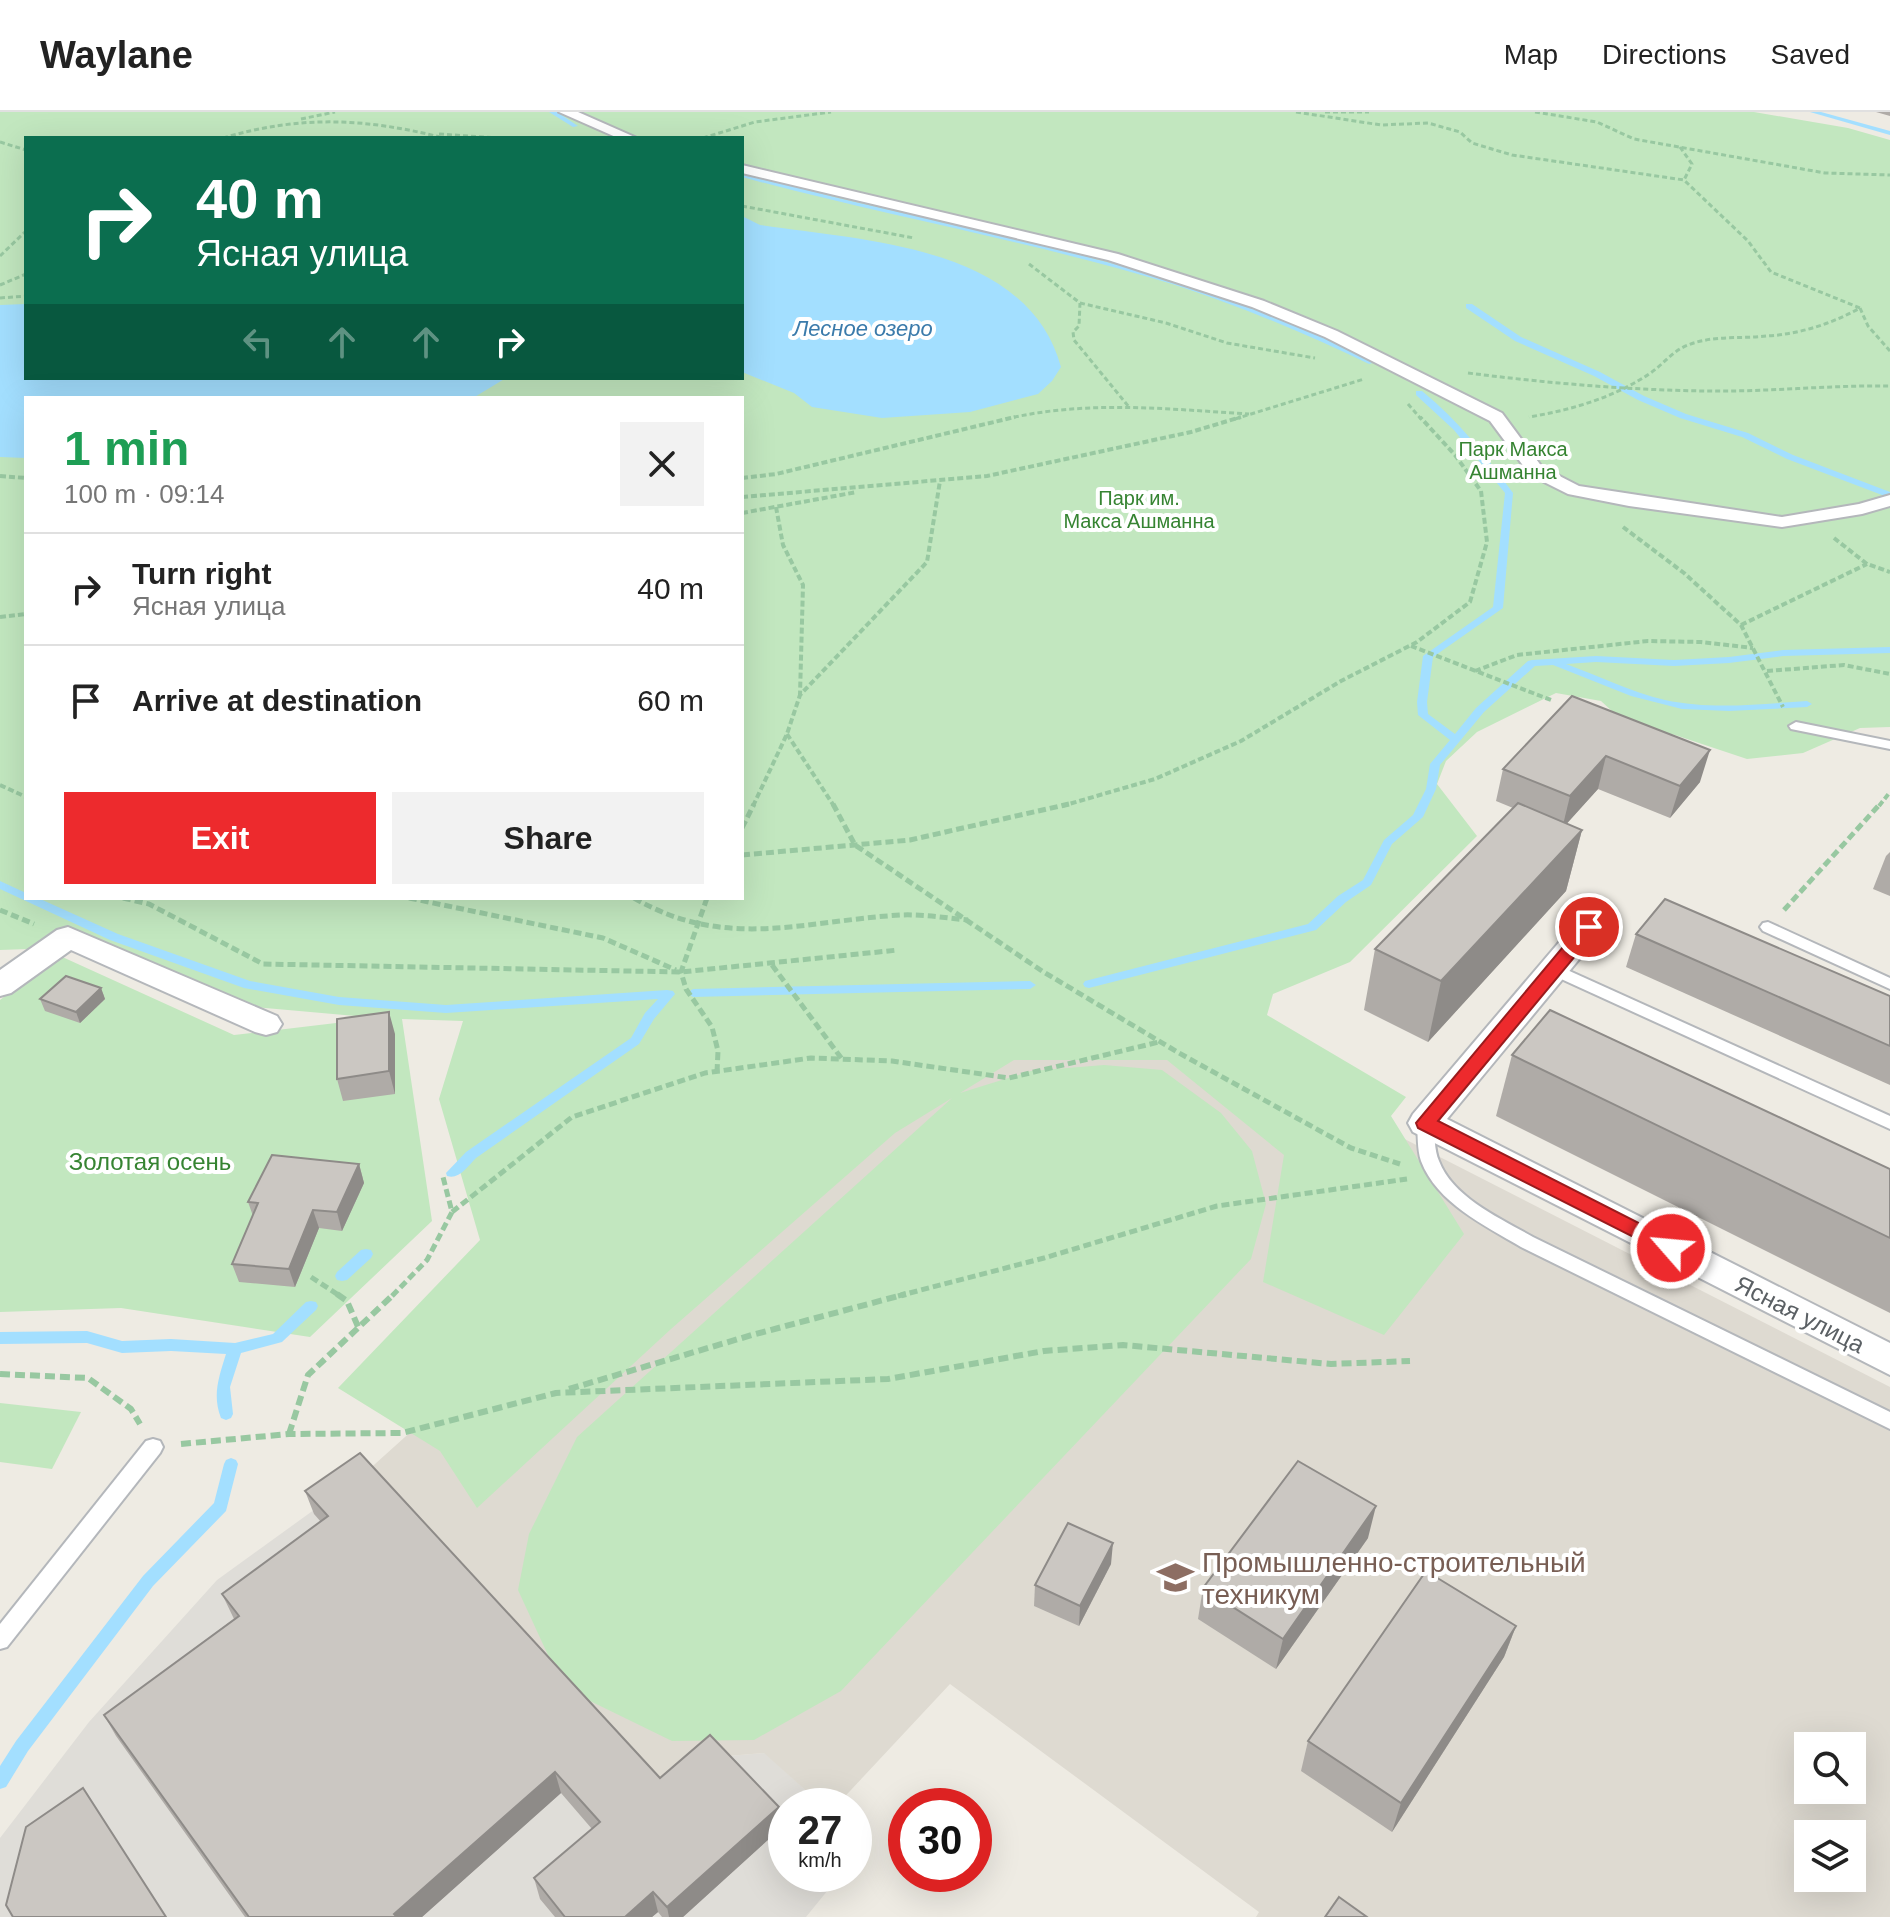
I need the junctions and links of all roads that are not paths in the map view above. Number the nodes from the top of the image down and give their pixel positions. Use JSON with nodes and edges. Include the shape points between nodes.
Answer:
{"nodes":[{"id":1,"x":566,"y":112,"type":"edge"},
{"id":2,"x":625,"y":136,"type":"edge"},
{"id":3,"x":744,"y":169,"type":"edge"},
{"id":4,"x":1890,"y":500,"type":"edge"},
{"id":5,"x":1796,"y":726,"type":"dead end"},
{"id":6,"x":1890,"y":745,"type":"edge"},
{"id":7,"x":1589,"y":927,"type":"dead end"},
{"id":8,"x":1768,"y":927,"type":"road end"},
{"id":9,"x":1554,"y":969,"type":"junction"},
{"id":10,"x":1890,"y":984,"type":"edge"},
{"id":11,"x":0,"y":985,"type":"edge"},
{"id":12,"x":266,"y":1024,"type":"dead end"},
{"id":13,"x":1425,"y":1123,"type":"junction"},
{"id":14,"x":1890,"y":1123,"type":"edge"},
{"id":15,"x":1890,"y":1360,"type":"edge"},
{"id":16,"x":1890,"y":1421,"type":"edge"},
{"id":17,"x":153,"y":1447,"type":"road end"},
{"id":18,"x":0,"y":1640,"type":"edge"}],
"edges":[{"from":1,"to":2,"type":"street"},
{"from":3,"to":4,"type":"street","via":[[1113,257],[1258,304],[1401,367],[1496,417],[1536,471],[1574,490],[1782,522]]},
{"from":5,"to":6,"type":"lane"},
{"from":7,"to":9,"type":"street"},
{"from":8,"to":10,"type":"lane"},
{"from":9,"to":13,"type":"street"},
{"from":9,"to":14,"type":"lane"},
{"from":11,"to":12,"type":"street","via":[[68,937]]},
{"from":13,"to":15,"type":"street","name":"Ясная улица"},
{"from":13,"to":16,"type":"lane","via":[[1430,1160],[1470,1208],[1527,1242]]},
{"from":17,"to":18,"type":"lane"}]}
